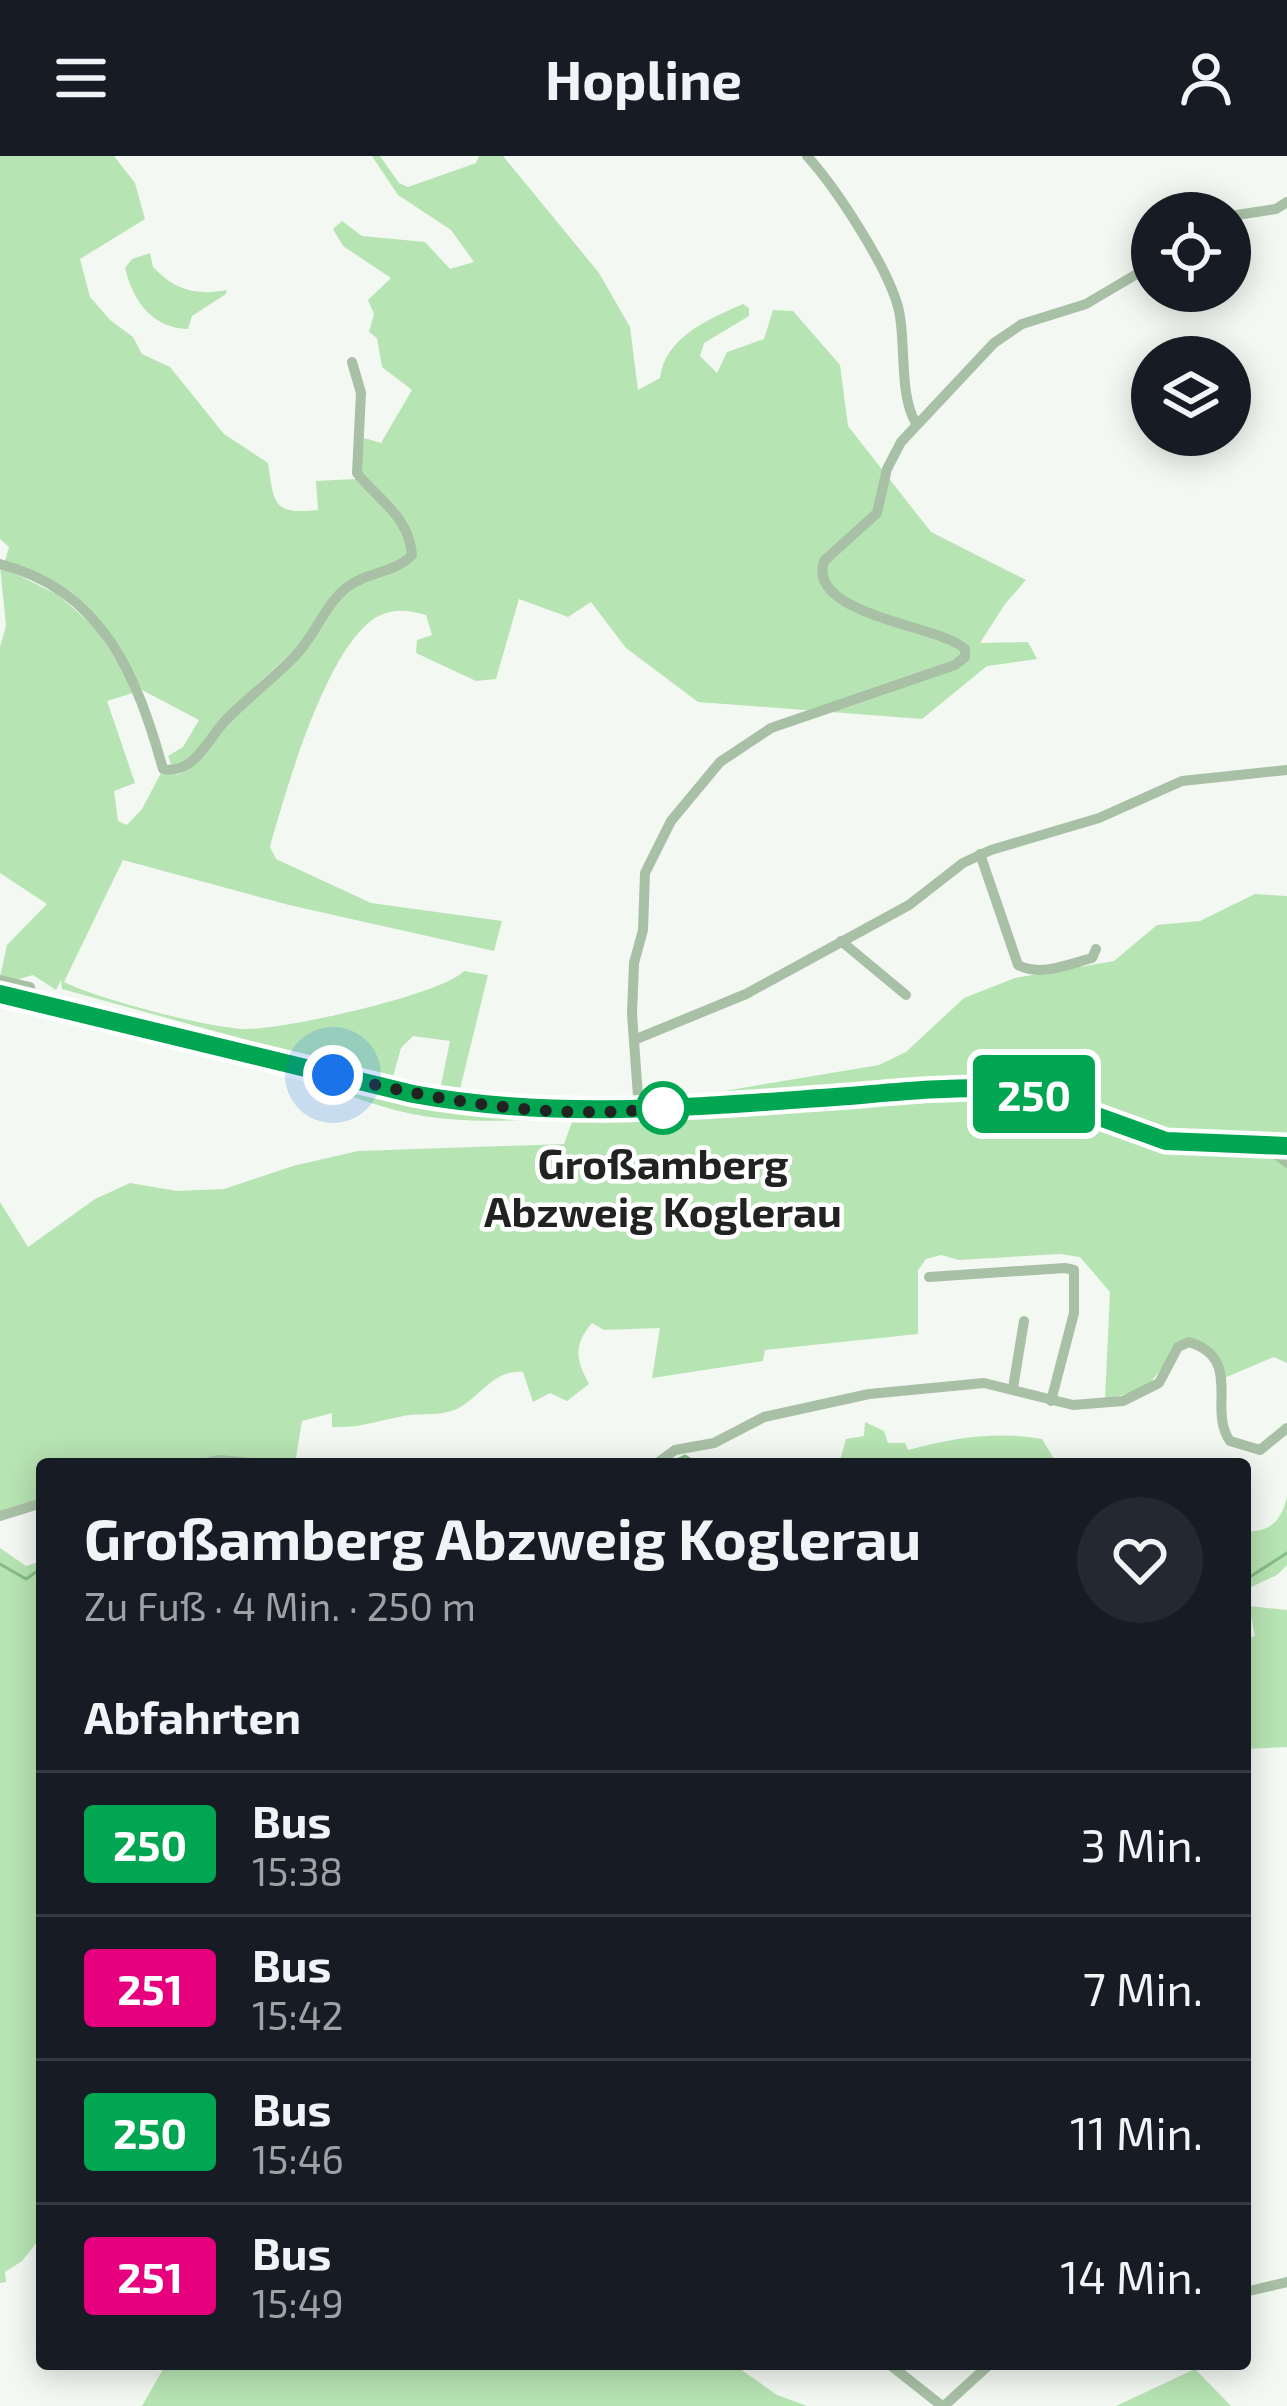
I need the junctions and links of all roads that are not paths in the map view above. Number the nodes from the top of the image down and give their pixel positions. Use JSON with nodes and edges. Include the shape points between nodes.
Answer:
{"nodes":[{"id":1,"x":808,"y":156,"type":"edge"},
{"id":2,"x":1287,"y":202,"type":"edge"},
{"id":3,"x":1251,"y":214,"type":"edge"},
{"id":4,"x":1131,"y":277,"type":"edge"},
{"id":5,"x":352,"y":362,"type":"dead end"},
{"id":6,"x":916,"y":423,"type":"junction"},
{"id":7,"x":0,"y":564,"type":"edge"},
{"id":8,"x":1287,"y":770,"type":"edge"},
{"id":9,"x":980,"y":854,"type":"junction"},
{"id":10,"x":841,"y":941,"type":"junction"},
{"id":11,"x":1096,"y":949,"type":"dead end"},
{"id":12,"x":0,"y":980,"type":"edge"},
{"id":13,"x":0,"y":994,"type":"edge"},
{"id":14,"x":906,"y":995,"type":"dead end"},
{"id":15,"x":34,"y":1002,"type":"junction"},
{"id":16,"x":634,"y":1040,"type":"junction"},
{"id":17,"x":639,"y":1110,"type":"junction"},
{"id":18,"x":1280,"y":1146,"type":"edge"},
{"id":19,"x":1287,"y":1162,"type":"edge"},
{"id":20,"x":928,"y":1277,"type":"dead end"},
{"id":21,"x":1024,"y":1322,"type":"dead end"},
{"id":22,"x":1012,"y":1388,"type":"junction"},
{"id":23,"x":1052,"y":1401,"type":"junction"},
{"id":24,"x":1287,"y":1428,"type":"edge"},
{"id":25,"x":665,"y":1458,"type":"edge"},
{"id":26,"x":36,"y":1505,"type":"edge"},
{"id":27,"x":0,"y":1516,"type":"edge"},
{"id":28,"x":1287,"y":2282,"type":"edge"},
{"id":29,"x":1251,"y":2291,"type":"edge"},
{"id":30,"x":897,"y":2370,"type":"edge"},
{"id":31,"x":983,"y":2370,"type":"edge"},
{"id":32,"x":943,"y":2406,"type":"edge"}],
"edges":[{"from":1,"to":6,"type":"street","via":[[891,286]]},
{"from":2,"to":3,"type":"street"},
{"from":4,"to":6,"type":"street","via":[[1005,334]]},
{"from":5,"to":7,"type":"street","via":[[361,393],[357,473],[394,509],[412,555],[339,594],[296,655],[186,766],[163,769],[130,673],[97,622],[50,584]]},
{"from":6,"to":16,"type":"street","via":[[891,460],[878,513],[821,569],[857,607],[951,638],[965,657],[771,728],[707,776],[663,833],[645,873]]},
{"from":8,"to":9,"type":"street","via":[[1182,781],[1100,818]]},
{"from":9,"to":10,"type":"street"},
{"from":9,"to":11,"type":"street","via":[[1018,965],[1058,967],[1092,958]]},
{"from":10,"to":14,"type":"street"},
{"from":10,"to":16,"type":"street","via":[[735,1000]]},
{"from":12,"to":15,"type":"street","via":[[30,987]]},
{"from":13,"to":15,"type":"main road"},
{"from":15,"to":17,"type":"main road","via":[[443,1100]]},
{"from":16,"to":17,"type":"street"},
{"from":17,"to":18,"type":"main road","via":[[992,1088],[1044,1097],[1166,1141]]},
{"from":18,"to":19,"type":"street","via":[[1276,1154]]},
{"from":20,"to":23,"type":"street","via":[[1074,1270],[1074,1313]]},
{"from":21,"to":22,"type":"street"},
{"from":22,"to":23,"type":"street"},
{"from":22,"to":25,"type":"street","via":[[855,1396],[764,1417]]},
{"from":23,"to":24,"type":"street","via":[[1086,1406],[1134,1398],[1161,1381],[1178,1347],[1189,1342],[1219,1368],[1230,1441],[1260,1450]]},
{"from":26,"to":27,"type":"street"},
{"from":28,"to":29,"type":"street"},
{"from":30,"to":32,"type":"street"},
{"from":31,"to":32,"type":"street"}]}
